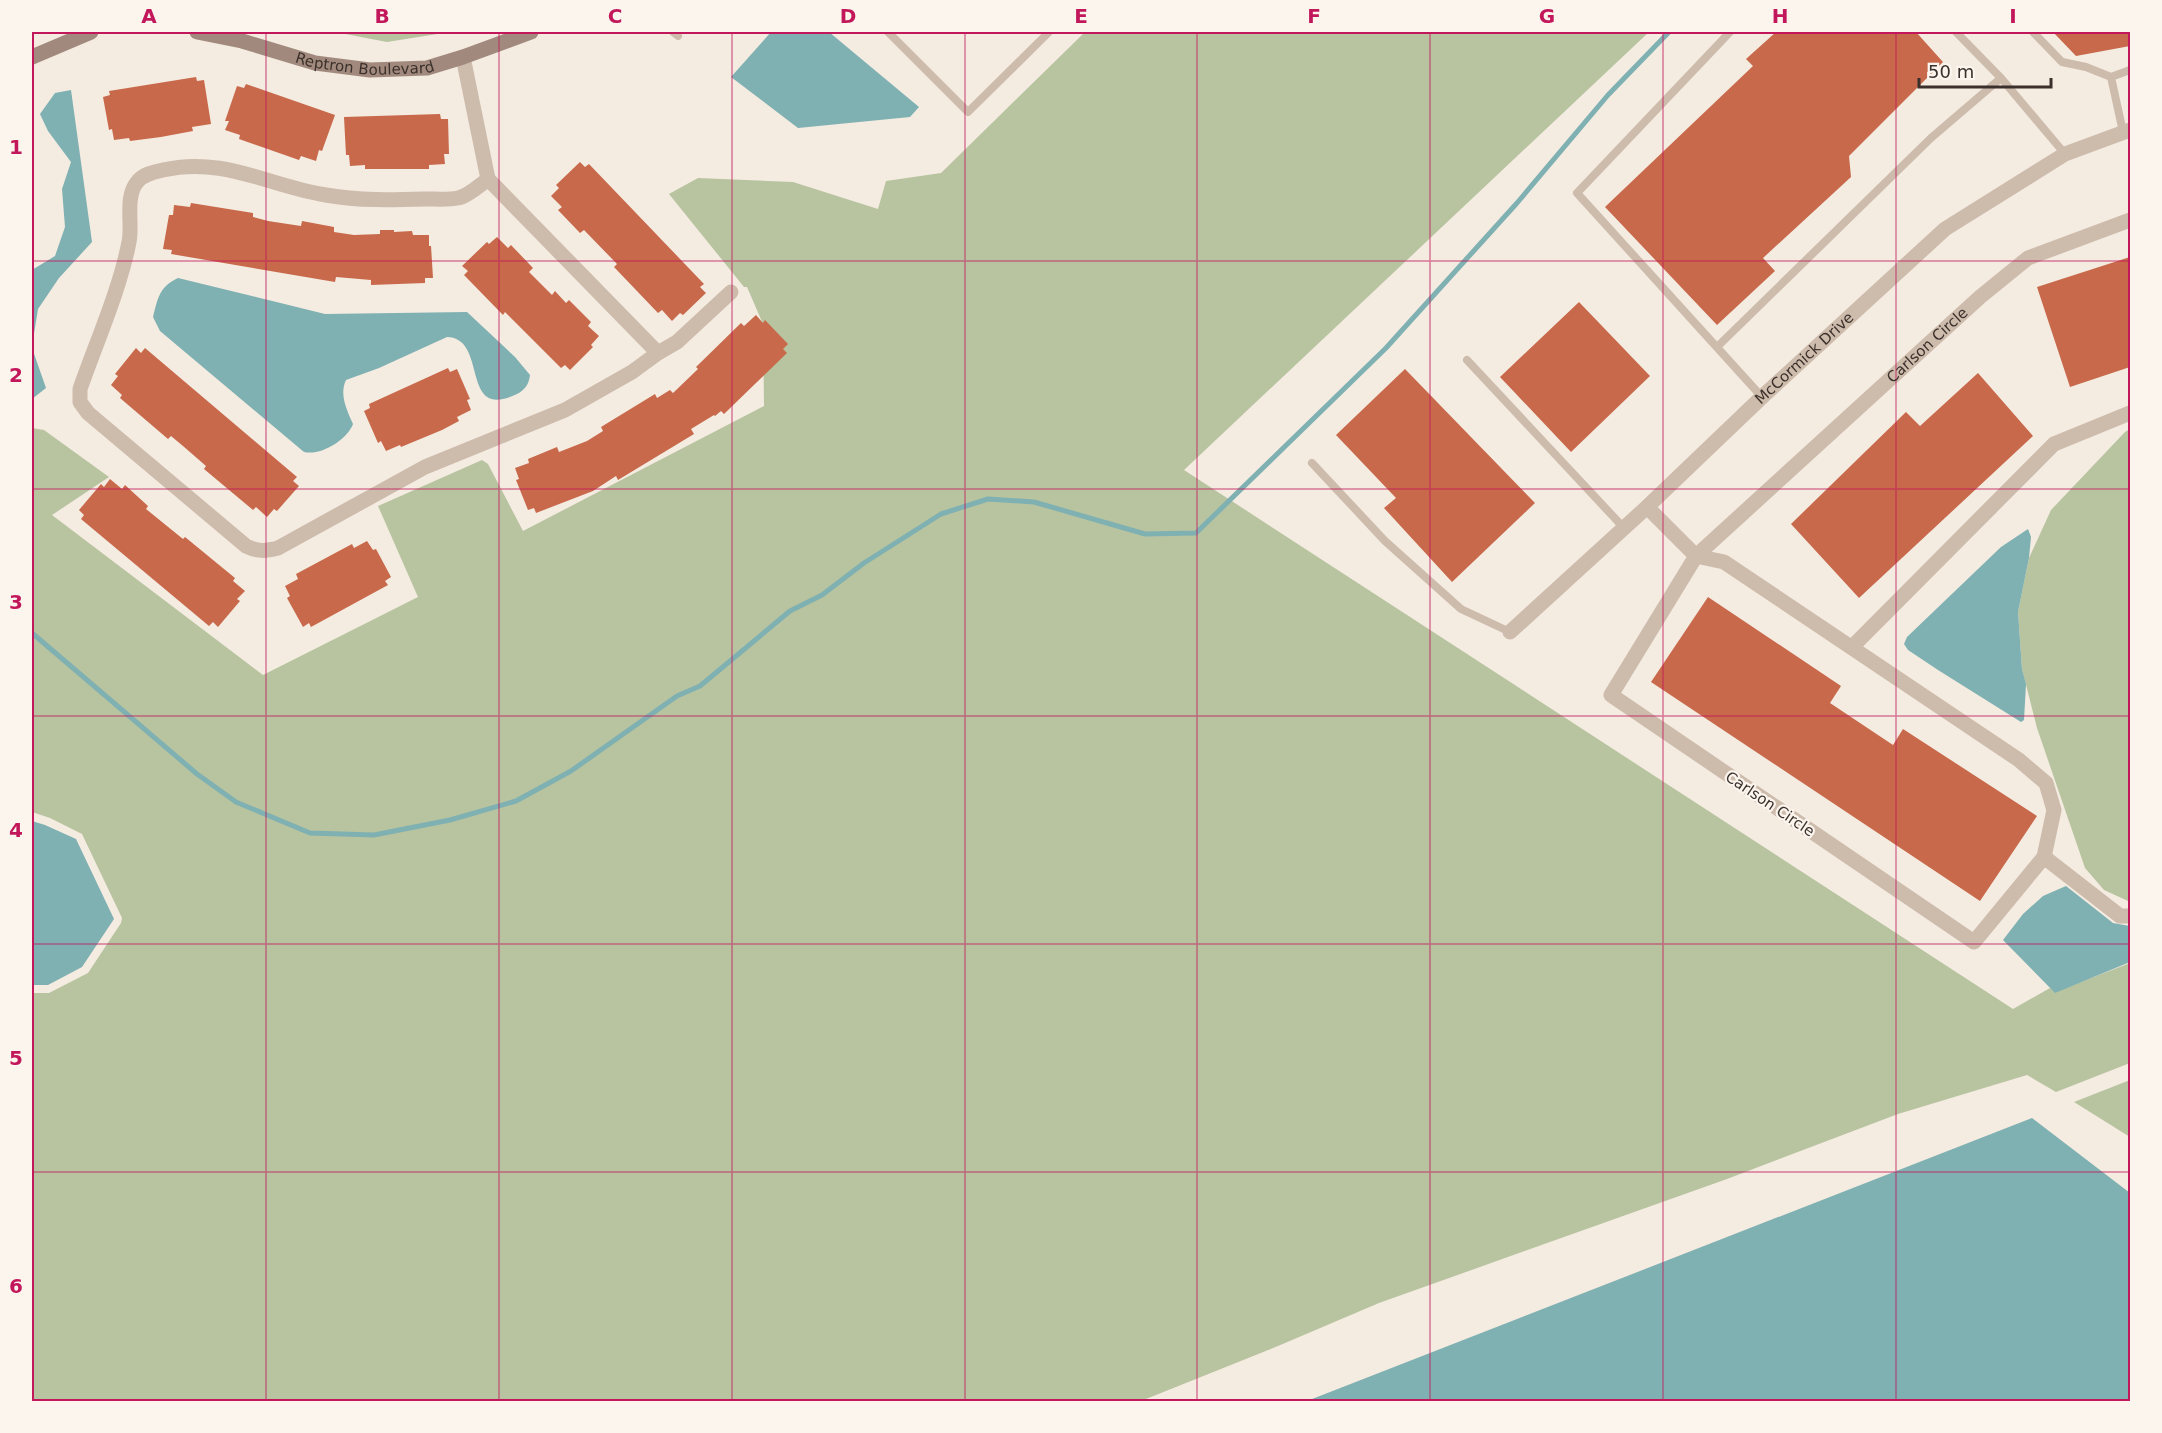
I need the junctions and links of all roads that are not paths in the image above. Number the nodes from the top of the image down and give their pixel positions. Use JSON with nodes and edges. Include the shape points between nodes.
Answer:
{"nodes":[{"id":1,"x":91,"y":32,"type":"edge"},
{"id":2,"x":196,"y":32,"type":"edge"},
{"id":3,"x":531,"y":32,"type":"edge"},
{"id":4,"x":888,"y":32,"type":"edge"},
{"id":5,"x":1049,"y":32,"type":"edge"},
{"id":6,"x":1730,"y":32,"type":"edge"},
{"id":7,"x":1956,"y":32,"type":"edge"},
{"id":8,"x":2033,"y":32,"type":"edge"},
{"id":9,"x":32,"y":57,"type":"edge"},
{"id":10,"x":463,"y":57,"type":"junction"},
{"id":11,"x":2130,"y":70,"type":"edge"},
{"id":12,"x":2110,"y":77,"type":"junction"},
{"id":13,"x":2001,"y":78,"type":"junction"},
{"id":14,"x":2127,"y":131,"type":"edge"},
{"id":15,"x":2065,"y":154,"type":"junction"},
{"id":16,"x":488,"y":179,"type":"junction"},
{"id":17,"x":2130,"y":220,"type":"edge"},
{"id":18,"x":732,"y":292,"type":"dead end"},
{"id":19,"x":1717,"y":347,"type":"junction"},
{"id":20,"x":658,"y":353,"type":"junction"},
{"id":21,"x":1467,"y":360,"type":"dead end"},
{"id":22,"x":1762,"y":397,"type":"junction"},
{"id":23,"x":2130,"y":413,"type":"edge"},
{"id":24,"x":1312,"y":463,"type":"dead end"},
{"id":25,"x":1647,"y":507,"type":"junction"},
{"id":26,"x":1624,"y":528,"type":"junction"},
{"id":27,"x":1696,"y":556,"type":"junction"},
{"id":28,"x":1510,"y":632,"type":"joint"},
{"id":29,"x":1852,"y":647,"type":"junction"},
{"id":30,"x":2044,"y":857,"type":"junction"},
{"id":31,"x":2130,"y":916,"type":"edge"}],
"edges":[{"from":1,"to":9,"type":"street"},
{"from":2,"to":10,"type":"street","name":"Reptron Boulevard","via":[[242,40],[315,63],[370,70],[427,68]]},
{"from":3,"to":10,"type":"street","name":"Reptron Boulevard"},
{"from":4,"to":5,"type":"lane","via":[[968,112]]},
{"from":6,"to":19,"type":"lane","via":[[1577,193]]},
{"from":7,"to":13,"type":"lane"},
{"from":8,"to":12,"type":"lane","via":[[2062,62]]},
{"from":10,"to":16,"type":"street"},
{"from":11,"to":12,"type":"lane"},
{"from":12,"to":14,"type":"lane"},
{"from":13,"to":15,"type":"lane"},
{"from":13,"to":19,"type":"lane","via":[[1931,138]]},
{"from":14,"to":15,"type":"street","name":"McCormick Drive"},
{"from":15,"to":22,"type":"street","name":"McCormick Drive","via":[[1945,229]]},
{"from":16,"to":20,"type":"street"},
{"from":16,"to":20,"type":"street","via":[[460,198],[370,201],[274,184],[235,170],[204,165],[150,173],[138,180],[133,191],[126,259],[80,389],[80,402],[105,428],[256,551],[278,548],[425,467],[565,410]]},
{"from":17,"to":27,"type":"street","name":"Carlson Circle","via":[[2028,258],[1980,297]]},
{"from":18,"to":20,"type":"street","via":[[678,342]]},
{"from":19,"to":22,"type":"lane"},
{"from":21,"to":26,"type":"lane"},
{"from":22,"to":25,"type":"street","name":"McCormick Drive"},
{"from":23,"to":29,"type":"street","via":[[2054,444]]},
{"from":24,"to":28,"type":"lane","via":[[1385,541],[1461,609]]},
{"from":25,"to":26,"type":"street","name":"McCormick Drive"},
{"from":25,"to":27,"type":"street"},
{"from":26,"to":28,"type":"street","name":"McCormick Drive"},
{"from":27,"to":29,"type":"street","name":"Carlson Circle","via":[[1724,562]]},
{"from":27,"to":30,"type":"street","name":"Carlson Circle","via":[[1611,695],[1974,942]]},
{"from":29,"to":30,"type":"street","name":"Carlson Circle","via":[[2019,760],[2046,783],[2054,810]]},
{"from":30,"to":31,"type":"street","via":[[2120,916]]}]}
